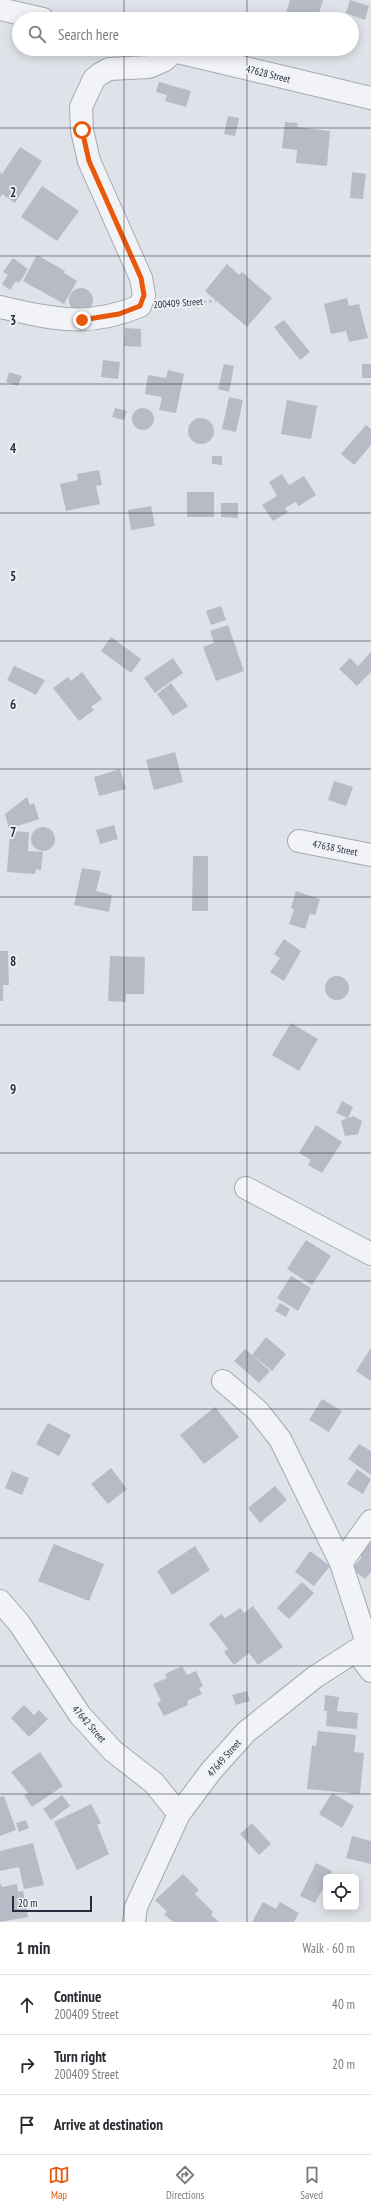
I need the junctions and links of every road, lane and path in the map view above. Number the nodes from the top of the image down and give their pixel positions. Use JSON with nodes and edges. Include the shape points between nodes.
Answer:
{"nodes":[{"id":1,"x":0,"y":9,"type":"edge"},
{"id":2,"x":13,"y":12,"type":"edge"},
{"id":3,"x":166,"y":56,"type":"edge"},
{"id":4,"x":195,"y":56,"type":"edge"},
{"id":5,"x":371,"y":98,"type":"edge"},
{"id":6,"x":216,"y":301,"type":"dead end"},
{"id":7,"x":140,"y":306,"type":"junction"},
{"id":8,"x":0,"y":307,"type":"edge"},
{"id":9,"x":299,"y":841,"type":"dead end"},
{"id":10,"x":371,"y":855,"type":"edge"},
{"id":11,"x":246,"y":1188,"type":"dead end"},
{"id":12,"x":371,"y":1254,"type":"edge"},
{"id":13,"x":223,"y":1381,"type":"dead end"},
{"id":14,"x":371,"y":1521,"type":"edge"},
{"id":15,"x":341,"y":1563,"type":"junction"},
{"id":16,"x":0,"y":1601,"type":"edge"},
{"id":17,"x":365,"y":1645,"type":"edge"},
{"id":18,"x":371,"y":1671,"type":"edge"},
{"id":19,"x":179,"y":1814,"type":"junction"},
{"id":20,"x":134,"y":1922,"type":"edge"}],
"edges":[{"from":1,"to":2,"type":"street"},
{"from":3,"to":7,"type":"street","name":"200409 Street","via":[[163,61],[149,67],[109,69],[100,74],[81,107],[82,130],[89,161],[141,278],[144,295]]},
{"from":4,"to":5,"type":"street","name":"47628 Street"},
{"from":6,"to":7,"type":"path","name":"200409 Street"},
{"from":7,"to":8,"type":"street","name":"200409 Street","via":[[119,314],[82,320],[46,318]]},
{"from":9,"to":10,"type":"street","name":"47638 Street"},
{"from":11,"to":12,"type":"street"},
{"from":13,"to":15,"type":"street","via":[[273,1427]]},
{"from":14,"to":15,"type":"street"},
{"from":15,"to":17,"type":"street"},
{"from":16,"to":19,"type":"street","name":"47642 Street","via":[[19,1623],[80,1715],[113,1751],[154,1783]]},
{"from":17,"to":18,"type":"street"},
{"from":17,"to":19,"type":"street","name":"47649 Street","via":[[315,1677],[246,1732],[211,1771]]},
{"from":19,"to":20,"type":"street","name":"47649 Street","via":[[136,1907]]}]}
